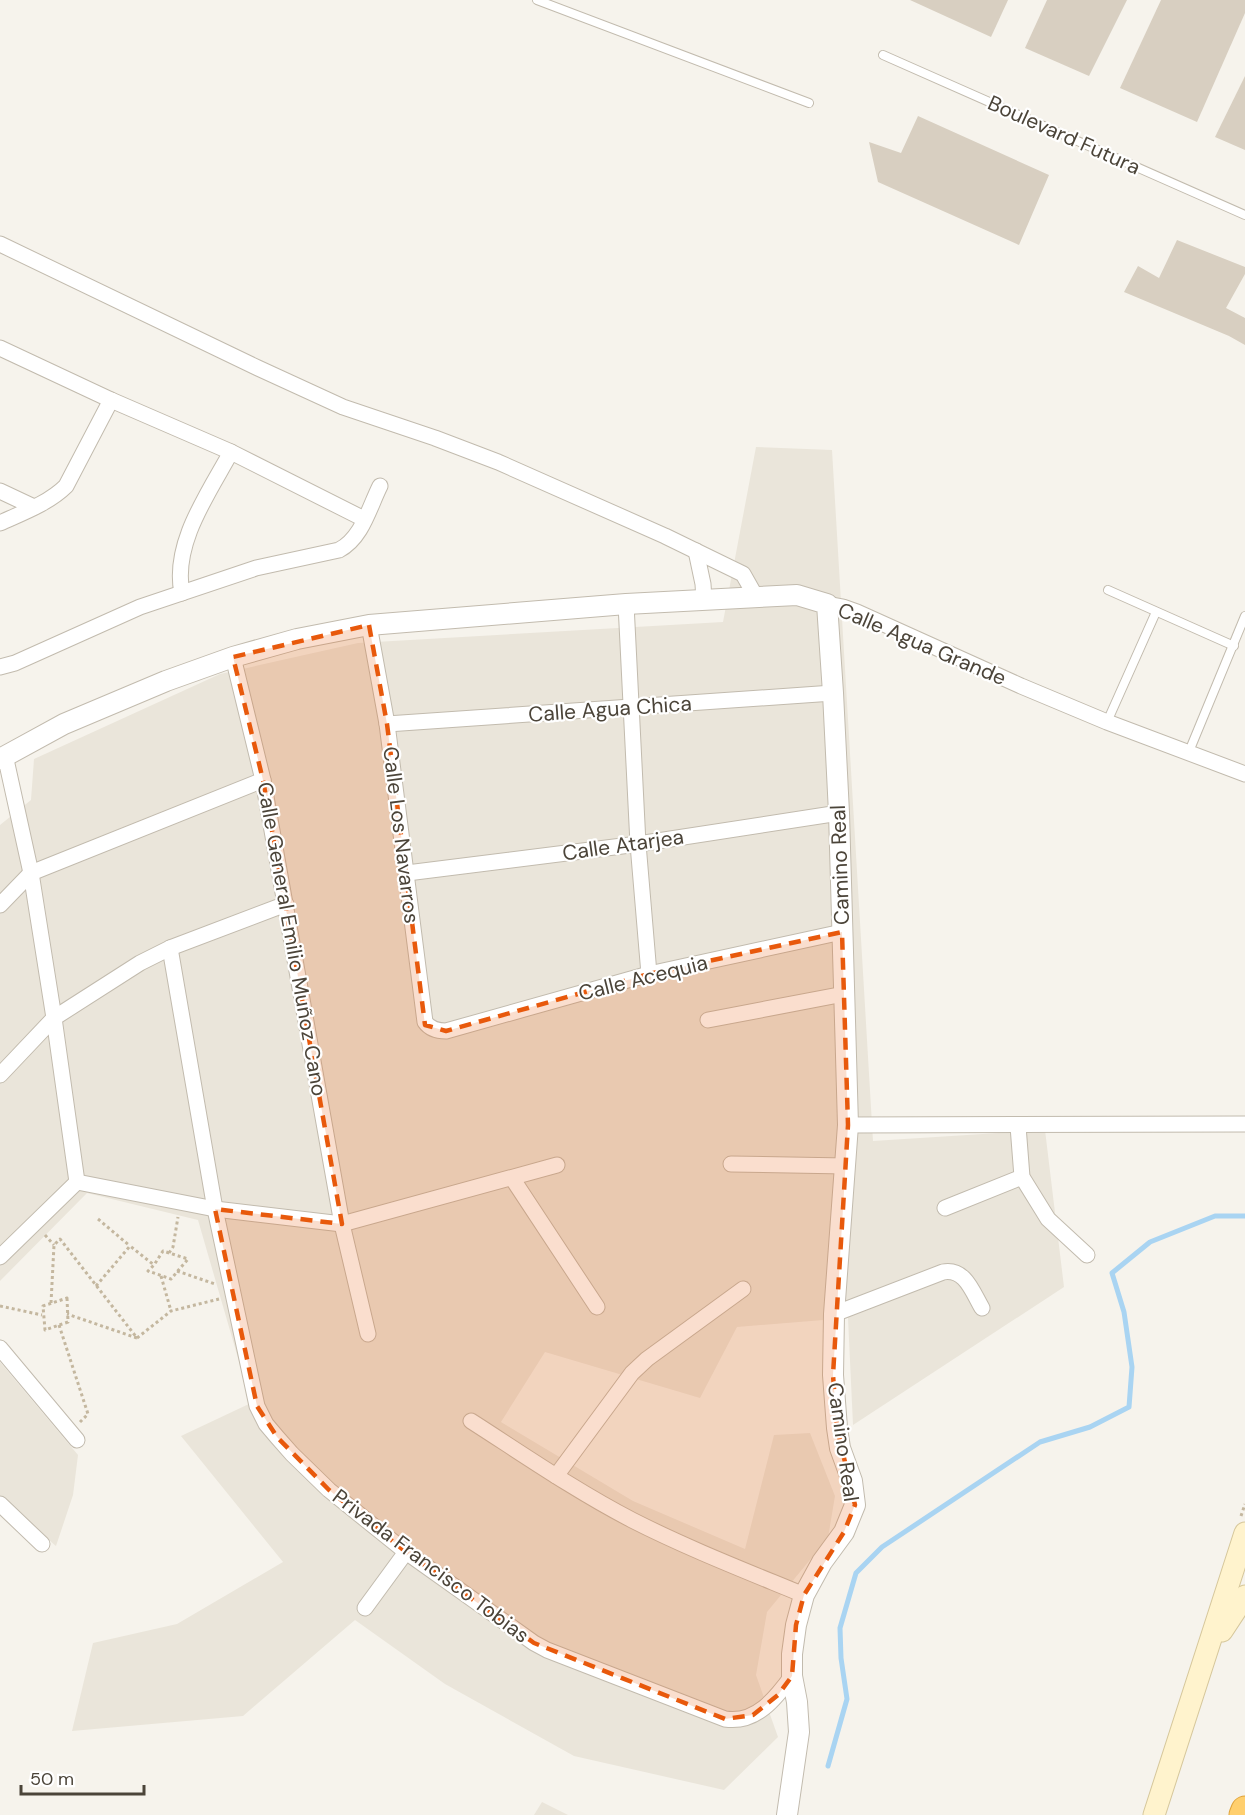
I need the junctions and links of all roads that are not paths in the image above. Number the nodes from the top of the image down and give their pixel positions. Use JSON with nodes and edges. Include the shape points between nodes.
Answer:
{"nodes":[{"id":1,"x":537,"y":0,"type":"edge"},
{"id":2,"x":883,"y":55,"type":"dead end"},
{"id":3,"x":809,"y":103,"type":"dead end"},
{"id":4,"x":1245,"y":215,"type":"edge"},
{"id":5,"x":0,"y":244,"type":"edge"},
{"id":6,"x":0,"y":348,"type":"edge"},
{"id":7,"x":111,"y":400,"type":"junction"},
{"id":8,"x":231,"y":452,"type":"junction"},
{"id":9,"x":380,"y":486,"type":"dead end"},
{"id":10,"x":0,"y":491,"type":"edge"},
{"id":11,"x":34,"y":507,"type":"junction"},
{"id":12,"x":364,"y":519,"type":"junction"},
{"id":13,"x":0,"y":523,"type":"edge"},
{"id":14,"x":696,"y":551,"type":"junction"},
{"id":15,"x":1108,"y":590,"type":"dead end"},
{"id":16,"x":182,"y":593,"type":"junction"},
{"id":17,"x":756,"y":597,"type":"junction"},
{"id":18,"x":704,"y":600,"type":"junction"},
{"id":19,"x":626,"y":604,"type":"junction"},
{"id":20,"x":827,"y":604,"type":"junction"},
{"id":21,"x":1156,"y":612,"type":"junction"},
{"id":22,"x":1245,"y":616,"type":"edge"},
{"id":23,"x":369,"y":625,"type":"junction"},
{"id":24,"x":1234,"y":646,"type":"junction"},
{"id":25,"x":233,"y":657,"type":"junction"},
{"id":26,"x":0,"y":667,"type":"edge"},
{"id":27,"x":833,"y":693,"type":"junction"},
{"id":28,"x":630,"y":707,"type":"junction"},
{"id":29,"x":1107,"y":722,"type":"junction"},
{"id":30,"x":387,"y":724,"type":"junction"},
{"id":31,"x":1188,"y":754,"type":"junction"},
{"id":32,"x":2,"y":757,"type":"edge"},
{"id":33,"x":1245,"y":774,"type":"edge"},
{"id":34,"x":263,"y":780,"type":"junction"},
{"id":35,"x":839,"y":813,"type":"junction"},
{"id":36,"x":638,"y":843,"type":"junction"},
{"id":37,"x":31,"y":873,"type":"junction"},
{"id":38,"x":407,"y":873,"type":"junction"},
{"id":39,"x":286,"y":904,"type":"junction"},
{"id":40,"x":0,"y":905,"type":"edge"},
{"id":41,"x":842,"y":932,"type":"junction"},
{"id":42,"x":170,"y":948,"type":"junction"},
{"id":43,"x":649,"y":974,"type":"junction"},
{"id":44,"x":844,"y":994,"type":"junction"},
{"id":45,"x":54,"y":1018,"type":"junction"},
{"id":46,"x":708,"y":1020,"type":"dead end"},
{"id":47,"x":446,"y":1030,"type":"joint"},
{"id":48,"x":0,"y":1075,"type":"edge"},
{"id":49,"x":1245,"y":1124,"type":"edge"},
{"id":50,"x":848,"y":1125,"type":"junction"},
{"id":51,"x":1018,"y":1126,"type":"junction"},
{"id":52,"x":731,"y":1164,"type":"dead end"},
{"id":53,"x":557,"y":1165,"type":"dead end"},
{"id":54,"x":846,"y":1166,"type":"junction"},
{"id":55,"x":1022,"y":1177,"type":"junction"},
{"id":56,"x":512,"y":1178,"type":"junction"},
{"id":57,"x":77,"y":1182,"type":"junction"},
{"id":58,"x":945,"y":1208,"type":"dead end"},
{"id":59,"x":215,"y":1209,"type":"junction"},
{"id":60,"x":342,"y":1224,"type":"junction"},
{"id":61,"x":1087,"y":1255,"type":"dead end"},
{"id":62,"x":0,"y":1257,"type":"edge"},
{"id":63,"x":743,"y":1289,"type":"dead end"},
{"id":64,"x":597,"y":1307,"type":"dead end"},
{"id":65,"x":982,"y":1308,"type":"dead end"},
{"id":66,"x":834,"y":1314,"type":"junction"},
{"id":67,"x":368,"y":1334,"type":"dead end"},
{"id":68,"x":0,"y":1348,"type":"edge"},
{"id":69,"x":471,"y":1421,"type":"dead end"},
{"id":70,"x":73,"y":1436,"type":"road end"},
{"id":71,"x":556,"y":1476,"type":"junction"},
{"id":72,"x":0,"y":1504,"type":"edge"},
{"id":73,"x":1245,"y":1533,"type":"edge"},
{"id":74,"x":42,"y":1544,"type":"dead end"},
{"id":75,"x":406,"y":1552,"type":"junction"},
{"id":76,"x":804,"y":1595,"type":"junction"},
{"id":77,"x":1245,"y":1596,"type":"edge"},
{"id":78,"x":365,"y":1608,"type":"dead end"},
{"id":79,"x":1208,"y":1651,"type":"junction"},
{"id":80,"x":792,"y":1676,"type":"junction"},
{"id":81,"x":1245,"y":1810,"type":"edge"},
{"id":82,"x":787,"y":1815,"type":"edge"},
{"id":83,"x":1154,"y":1815,"type":"edge"},
{"id":84,"x":1243,"y":1815,"type":"edge"}],
"edges":[{"from":1,"to":3,"type":"lane"},
{"from":2,"to":4,"type":"lane","name":"Boulevard Futura"},
{"from":5,"to":14,"type":"street","via":[[344,407],[498,462]]},
{"from":6,"to":7,"type":"street"},
{"from":7,"to":8,"type":"street"},
{"from":7,"to":11,"type":"street","via":[[68,484]]},
{"from":8,"to":12,"type":"street"},
{"from":8,"to":16,"type":"street","via":[[184,544],[179,578]]},
{"from":9,"to":12,"type":"street"},
{"from":10,"to":11,"type":"street"},
{"from":11,"to":13,"type":"street"},
{"from":12,"to":16,"type":"street","via":[[357,535],[339,550],[256,568]]},
{"from":14,"to":17,"type":"street","via":[[743,574]]},
{"from":14,"to":18,"type":"street"},
{"from":15,"to":21,"type":"lane"},
{"from":16,"to":26,"type":"street"},
{"from":17,"to":18,"type":"street","name":"Calle Agua Grande"},
{"from":17,"to":20,"type":"street","name":"Calle Agua Grande","via":[[797,595]]},
{"from":18,"to":19,"type":"street","name":"Calle Agua Grande"},
{"from":19,"to":23,"type":"street","name":"Calle Agua Grande"},
{"from":19,"to":28,"type":"street"},
{"from":20,"to":27,"type":"street","name":"Camino Real"},
{"from":20,"to":29,"type":"street","name":"Calle Agua Grande","via":[[857,612]]},
{"from":21,"to":24,"type":"lane"},
{"from":21,"to":29,"type":"lane"},
{"from":22,"to":24,"type":"lane"},
{"from":23,"to":25,"type":"street","name":"Calle Agua Grande"},
{"from":23,"to":30,"type":"street","name":"Calle Los Navarros"},
{"from":24,"to":31,"type":"lane"},
{"from":25,"to":32,"type":"street","name":"Calle Agua Grande","via":[[64,724]]},
{"from":25,"to":34,"type":"street","name":"Calle General Emilio Muñoz Cano"},
{"from":27,"to":28,"type":"street","name":"Calle Agua Chica"},
{"from":27,"to":35,"type":"street","name":"Camino Real"},
{"from":28,"to":30,"type":"street","name":"Calle Agua Chica"},
{"from":28,"to":36,"type":"street"},
{"from":29,"to":31,"type":"street","name":"Calle Agua Grande"},
{"from":30,"to":38,"type":"street","name":"Calle Los Navarros"},
{"from":31,"to":33,"type":"street","name":"Calle Agua Grande"},
{"from":32,"to":37,"type":"street"},
{"from":34,"to":37,"type":"street"},
{"from":34,"to":39,"type":"street","name":"Calle General Emilio Muñoz Cano"},
{"from":35,"to":36,"type":"street","name":"Calle Atarjea"},
{"from":35,"to":41,"type":"street","name":"Camino Real"},
{"from":36,"to":38,"type":"street","name":"Calle Atarjea"},
{"from":36,"to":43,"type":"street"},
{"from":37,"to":40,"type":"street"},
{"from":37,"to":45,"type":"street"},
{"from":38,"to":47,"type":"street","name":"Calle Los Navarros","via":[[425,1022],[434,1029]]},
{"from":39,"to":42,"type":"street"},
{"from":39,"to":60,"type":"street","name":"Calle General Emilio Muñoz Cano"},
{"from":41,"to":43,"type":"street","name":"Calle Acequia"},
{"from":41,"to":44,"type":"street","name":"Camino Real"},
{"from":42,"to":45,"type":"street"},
{"from":42,"to":59,"type":"street","name":"Privada Francisco Tobias"},
{"from":43,"to":47,"type":"street","name":"Calle Acequia"},
{"from":44,"to":46,"type":"street"},
{"from":44,"to":50,"type":"street","name":"Camino Real"},
{"from":45,"to":48,"type":"street"},
{"from":45,"to":57,"type":"street"},
{"from":49,"to":51,"type":"street"},
{"from":50,"to":51,"type":"street"},
{"from":50,"to":54,"type":"street","name":"Camino Real"},
{"from":51,"to":55,"type":"street"},
{"from":52,"to":54,"type":"street"},
{"from":53,"to":56,"type":"street"},
{"from":54,"to":66,"type":"street","name":"Camino Real"},
{"from":55,"to":58,"type":"street"},
{"from":55,"to":61,"type":"street","via":[[1048,1219]]},
{"from":56,"to":60,"type":"street"},
{"from":56,"to":64,"type":"street"},
{"from":57,"to":59,"type":"street"},
{"from":57,"to":62,"type":"street"},
{"from":59,"to":60,"type":"street"},
{"from":59,"to":75,"type":"street","name":"Privada Francisco Tobias","via":[[257,1406],[266,1424],[330,1490]]},
{"from":60,"to":67,"type":"street","name":"Calle General Emilio Muñoz Cano"},
{"from":63,"to":71,"type":"street","via":[[632,1373]]},
{"from":65,"to":66,"type":"street","via":[[963,1277],[951,1270]]},
{"from":66,"to":76,"type":"street","name":"Camino Real","via":[[837,1428],[855,1505],[844,1532]]},
{"from":68,"to":70,"type":"street"},
{"from":69,"to":71,"type":"street"},
{"from":71,"to":76,"type":"street","via":[[631,1520]]},
{"from":72,"to":74,"type":"street"},
{"from":73,"to":79,"type":"main road"},
{"from":75,"to":78,"type":"street"},
{"from":75,"to":80,"type":"street","name":"Privada Francisco Tobias","via":[[547,1650],[725,1719],[742,1719],[759,1712]]},
{"from":76,"to":80,"type":"street","name":"Camino Real","via":[[796,1625]]},
{"from":77,"to":79,"type":"main road"},
{"from":79,"to":83,"type":"main road"},
{"from":80,"to":82,"type":"street","name":"Camino Real","via":[[799,1732]]},
{"from":81,"to":84,"type":"highway"}]}
